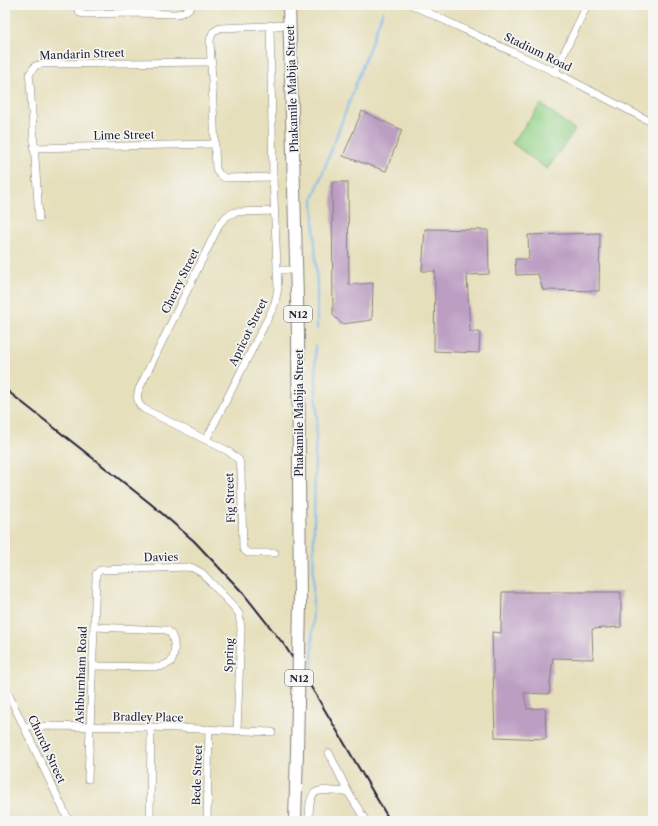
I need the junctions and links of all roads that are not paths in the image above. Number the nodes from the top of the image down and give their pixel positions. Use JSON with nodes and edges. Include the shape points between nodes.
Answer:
{"nodes":[{"id":1,"x":75,"y":5,"type":"edge"},
{"id":2,"x":133,"y":5,"type":"edge"},
{"id":3,"x":192,"y":5,"type":"edge"},
{"id":4,"x":289,"y":5,"type":"edge"},
{"id":5,"x":412,"y":5,"type":"edge"},
{"id":6,"x":587,"y":5,"type":"edge"},
{"id":7,"x":133,"y":13,"type":"junction"},
{"id":8,"x":290,"y":24,"type":"junction"},
{"id":9,"x":270,"y":25,"type":"junction"},
{"id":10,"x":212,"y":62,"type":"junction"},
{"id":11,"x":555,"y":72,"type":"junction"},
{"id":12,"x":653,"y":122,"type":"edge"},
{"id":13,"x":214,"y":144,"type":"junction"},
{"id":14,"x":34,"y":148,"type":"junction"},
{"id":15,"x":272,"y":178,"type":"junction"},
{"id":16,"x":274,"y":211,"type":"junction"},
{"id":17,"x":39,"y":218,"type":"dead end"},
{"id":18,"x":277,"y":270,"type":"junction"},
{"id":19,"x":297,"y":270,"type":"junction"},
{"id":20,"x":137,"y":401,"type":"joint"},
{"id":21,"x":206,"y":440,"type":"junction"},
{"id":22,"x":275,"y":553,"type":"dead end"},
{"id":23,"x":98,"y":572,"type":"joint"},
{"id":24,"x":217,"y":588,"type":"joint"},
{"id":25,"x":94,"y":627,"type":"junction"},
{"id":26,"x":93,"y":666,"type":"junction"},
{"id":27,"x":5,"y":687,"type":"edge"},
{"id":28,"x":24,"y":726,"type":"junction"},
{"id":29,"x":90,"y":727,"type":"junction"},
{"id":30,"x":151,"y":728,"type":"junction"},
{"id":31,"x":209,"y":729,"type":"junction"},
{"id":32,"x":237,"y":730,"type":"junction"},
{"id":33,"x":272,"y":732,"type":"dead end"},
{"id":34,"x":329,"y":753,"type":"dead end"},
{"id":35,"x":88,"y":779,"type":"dead end"},
{"id":36,"x":348,"y":792,"type":"junction"},
{"id":37,"x":69,"y":821,"type":"edge"},
{"id":38,"x":150,"y":821,"type":"edge"},
{"id":39,"x":207,"y":821,"type":"edge"},
{"id":40,"x":295,"y":821,"type":"edge"},
{"id":41,"x":309,"y":821,"type":"edge"},
{"id":42,"x":366,"y":821,"type":"edge"}],
"edges":[{"from":1,"to":7,"type":"street","via":[[84,14]]},
{"from":2,"to":7,"type":"street"},
{"from":3,"to":7,"type":"street","via":[[182,13],[175,14]]},
{"from":4,"to":8,"type":"highway","name":"Phakamile Mabija Street","number":"N12"},
{"from":5,"to":11,"type":"street","name":"Stadium Road"},
{"from":6,"to":11,"type":"street"},
{"from":8,"to":9,"type":"street"},
{"from":8,"to":19,"type":"highway","name":"Phakamile Mabija Street","number":"N12"},
{"from":9,"to":10,"type":"street","via":[[216,29],[210,40]]},
{"from":9,"to":15,"type":"street","name":"Apricot Street"},
{"from":10,"to":13,"type":"street"},
{"from":10,"to":14,"type":"street","name":"Mandarin Street","via":[[38,65],[33,68],[30,75]]},
{"from":11,"to":12,"type":"street","name":"Stadium Road"},
{"from":13,"to":14,"type":"street","name":"Lime Street"},
{"from":13,"to":15,"type":"street","via":[[216,169],[225,178]]},
{"from":14,"to":17,"type":"street","name":"Mandarin Street"},
{"from":15,"to":16,"type":"street","name":"Apricot Street"},
{"from":16,"to":18,"type":"street","name":"Apricot Street"},
{"from":16,"to":20,"type":"street","name":"Cherry Street","via":[[234,212],[223,219],[139,389]]},
{"from":18,"to":19,"type":"street"},
{"from":18,"to":21,"type":"street","name":"Apricot Street","via":[[278,288],[275,303]]},
{"from":19,"to":40,"type":"highway","name":"Phakamile Mabija Street","number":"N12","bridge":true,"via":[[300,604]]},
{"from":20,"to":21,"type":"street","name":"Fig Street","via":[[144,409]]},
{"from":21,"to":22,"type":"street","name":"Fig Street","via":[[239,460],[243,549],[248,553]]},
{"from":23,"to":24,"type":"street","name":"Davies","via":[[107,569],[188,567],[202,573]]},
{"from":23,"to":25,"type":"street","name":"Ashburnham Road"},
{"from":24,"to":32,"type":"street","name":"Spring","via":[[240,618]]},
{"from":25,"to":26,"type":"street","name":"Ashburnham Road"},
{"from":25,"to":26,"type":"street","via":[[167,630],[174,641],[174,655],[171,662],[160,667]]},
{"from":26,"to":29,"type":"street","name":"Ashburnham Road"},
{"from":27,"to":28,"type":"street","name":"Church Street"},
{"from":28,"to":29,"type":"street","name":"Bradley Place"},
{"from":28,"to":37,"type":"street","name":"Church Street"},
{"from":29,"to":30,"type":"street","name":"Bradley Place"},
{"from":29,"to":35,"type":"street","name":"Ashburnham Road"},
{"from":30,"to":31,"type":"street","name":"Bradley Place"},
{"from":30,"to":38,"type":"street"},
{"from":31,"to":32,"type":"street","name":"Bradley Place"},
{"from":31,"to":39,"type":"street","name":"Bede Street"},
{"from":32,"to":33,"type":"street","name":"Bradley Place"},
{"from":34,"to":36,"type":"street"},
{"from":36,"to":41,"type":"street","via":[[318,791],[312,794]]},
{"from":36,"to":42,"type":"street"}]}
